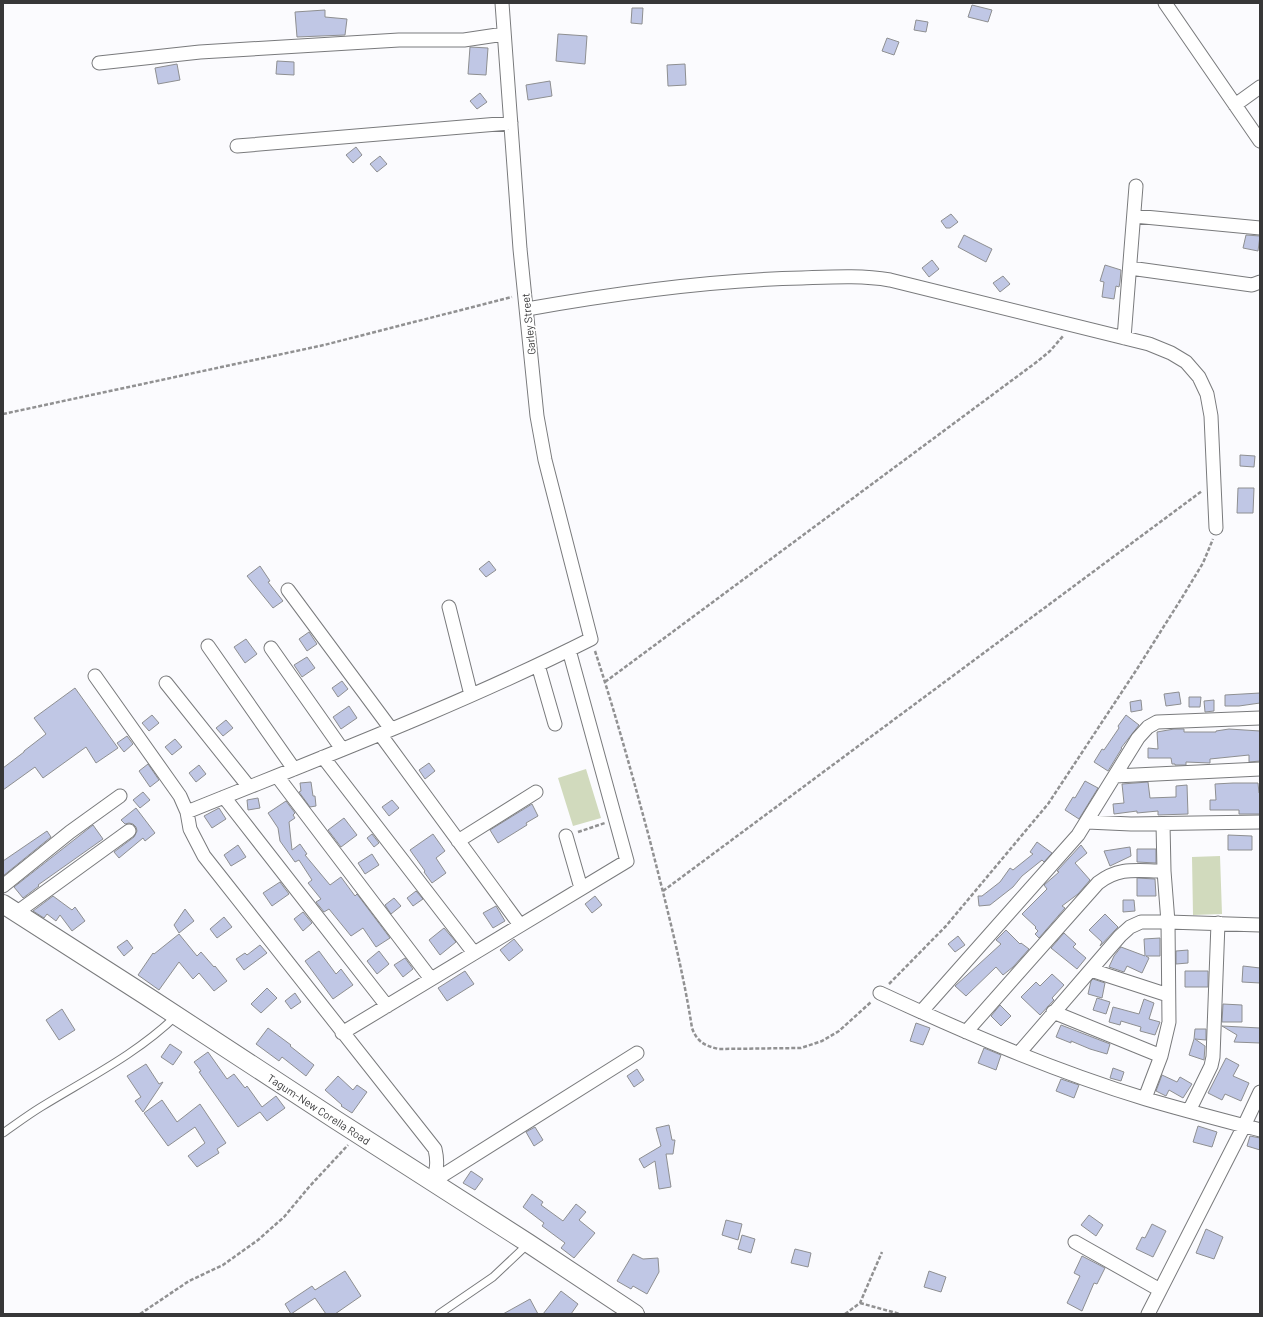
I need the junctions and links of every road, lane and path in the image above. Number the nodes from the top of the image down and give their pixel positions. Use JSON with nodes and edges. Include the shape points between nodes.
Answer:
{"nodes":[{"id":1,"x":502,"y":3,"type":"edge"},
{"id":2,"x":1165,"y":3,"type":"edge"},
{"id":3,"x":504,"y":34,"type":"junction"},
{"id":4,"x":99,"y":62,"type":"dead end"},
{"id":5,"x":1260,"y":87,"type":"edge"},
{"id":6,"x":1236,"y":105,"type":"junction"},
{"id":7,"x":511,"y":122,"type":"junction"},
{"id":8,"x":1260,"y":141,"type":"edge"},
{"id":9,"x":237,"y":146,"type":"dead end"},
{"id":10,"x":1136,"y":186,"type":"dead end"},
{"id":11,"x":1134,"y":216,"type":"junction"},
{"id":12,"x":1260,"y":228,"type":"edge"},
{"id":13,"x":1130,"y":268,"type":"junction"},
{"id":14,"x":1260,"y":282,"type":"edge"},
{"id":15,"x":524,"y":294,"type":"junction"},
{"id":16,"x":526,"y":309,"type":"junction"},
{"id":17,"x":1071,"y":325,"type":"junction"},
{"id":18,"x":1124,"y":338,"type":"junction"},
{"id":19,"x":3,"y":414,"type":"edge"},
{"id":20,"x":1214,"y":481,"type":"junction"},
{"id":21,"x":1216,"y":528,"type":"joint"},
{"id":22,"x":288,"y":590,"type":"dead end"},
{"id":23,"x":449,"y":608,"type":"dead end"},
{"id":24,"x":591,"y":639,"type":"junction"},
{"id":25,"x":208,"y":646,"type":"dead end"},
{"id":26,"x":271,"y":648,"type":"dead end"},
{"id":27,"x":569,"y":650,"type":"junction"},
{"id":28,"x":538,"y":665,"type":"junction"},
{"id":29,"x":95,"y":676,"type":"dead end"},
{"id":30,"x":605,"y":682,"type":"junction"},
{"id":31,"x":166,"y":683,"type":"dead end"},
{"id":32,"x":470,"y":695,"type":"junction"},
{"id":33,"x":1260,"y":718,"type":"edge"},
{"id":34,"x":555,"y":724,"type":"dead end"},
{"id":35,"x":385,"y":731,"type":"junction"},
{"id":36,"x":342,"y":749,"type":"junction"},
{"id":37,"x":323,"y":757,"type":"junction"},
{"id":38,"x":294,"y":769,"type":"junction"},
{"id":39,"x":1260,"y":769,"type":"edge"},
{"id":40,"x":277,"y":776,"type":"junction"},
{"id":41,"x":1115,"y":776,"type":"junction"},
{"id":42,"x":249,"y":787,"type":"junction"},
{"id":43,"x":536,"y":792,"type":"dead end"},
{"id":44,"x":120,"y":796,"type":"dead end"},
{"id":45,"x":224,"y":797,"type":"junction"},
{"id":46,"x":187,"y":812,"type":"junction"},
{"id":47,"x":615,"y":820,"type":"junction"},
{"id":48,"x":1086,"y":822,"type":"junction"},
{"id":49,"x":1260,"y":822,"type":"edge"},
{"id":50,"x":1162,"y":824,"type":"junction"},
{"id":51,"x":129,"y":831,"type":"dead end"},
{"id":52,"x":566,"y":836,"type":"joint"},
{"id":53,"x":458,"y":841,"type":"junction"},
{"id":54,"x":1164,"y":871,"type":"junction"},
{"id":55,"x":3,"y":886,"type":"edge"},
{"id":56,"x":581,"y":888,"type":"junction"},
{"id":57,"x":663,"y":892,"type":"junction"},
{"id":58,"x":9,"y":908,"type":"edge"},
{"id":59,"x":1168,"y":922,"type":"junction"},
{"id":60,"x":1218,"y":923,"type":"junction"},
{"id":61,"x":520,"y":925,"type":"junction"},
{"id":62,"x":1260,"y":925,"type":"edge"},
{"id":63,"x":474,"y":953,"type":"junction"},
{"id":64,"x":1091,"y":970,"type":"junction"},
{"id":65,"x":431,"y":979,"type":"junction"},
{"id":66,"x":880,"y":993,"type":"junction"},
{"id":67,"x":1168,"y":995,"type":"junction"},
{"id":68,"x":386,"y":1006,"type":"junction"},
{"id":69,"x":921,"y":1012,"type":"junction"},
{"id":70,"x":1053,"y":1012,"type":"junction"},
{"id":71,"x":177,"y":1015,"type":"junction"},
{"id":72,"x":966,"y":1032,"type":"junction"},
{"id":73,"x":342,"y":1033,"type":"junction"},
{"id":74,"x":637,"y":1053,"type":"dead end"},
{"id":75,"x":1019,"y":1054,"type":"junction"},
{"id":76,"x":1161,"y":1056,"type":"junction"},
{"id":77,"x":1260,"y":1092,"type":"edge"},
{"id":78,"x":1145,"y":1098,"type":"junction"},
{"id":79,"x":1189,"y":1111,"type":"junction"},
{"id":80,"x":1244,"y":1126,"type":"junction"},
{"id":81,"x":1260,"y":1130,"type":"edge"},
{"id":82,"x":3,"y":1133,"type":"edge"},
{"id":83,"x":358,"y":1135,"type":"junction"},
{"id":84,"x":432,"y":1182,"type":"junction"},
{"id":85,"x":1075,"y":1242,"type":"dead end"},
{"id":86,"x":528,"y":1244,"type":"junction"},
{"id":87,"x":882,"y":1252,"type":"dead end"},
{"id":88,"x":1160,"y":1290,"type":"junction"},
{"id":89,"x":860,"y":1303,"type":"junction"},
{"id":90,"x":140,"y":1314,"type":"edge"},
{"id":91,"x":439,"y":1314,"type":"edge"},
{"id":92,"x":635,"y":1314,"type":"edge"},
{"id":93,"x":845,"y":1314,"type":"edge"},
{"id":94,"x":900,"y":1314,"type":"edge"},
{"id":95,"x":1148,"y":1314,"type":"edge"}],
"edges":[{"from":1,"to":3,"type":"street","name":"Garley Street"},
{"from":2,"to":6,"type":"street"},
{"from":3,"to":4,"type":"street","via":[[464,40],[399,40],[200,52]]},
{"from":3,"to":7,"type":"street","name":"Garley Street"},
{"from":5,"to":6,"type":"street"},
{"from":6,"to":8,"type":"street"},
{"from":7,"to":9,"type":"street"},
{"from":7,"to":15,"type":"street","name":"Garley Street"},
{"from":10,"to":11,"type":"street"},
{"from":11,"to":12,"type":"street"},
{"from":11,"to":13,"type":"street"},
{"from":13,"to":14,"type":"street","via":[[1252,285]]},
{"from":13,"to":18,"type":"street"},
{"from":15,"to":16,"type":"street","name":"Garley Street"},
{"from":15,"to":19,"type":"path","via":[[324,345]]},
{"from":16,"to":17,"type":"street","via":[[729,282],[872,277]]},
{"from":16,"to":24,"type":"street","name":"Garley Street","via":[[537,416],[545,460]]},
{"from":17,"to":18,"type":"street"},
{"from":17,"to":30,"type":"path","via":[[1050,351],[1038,361]]},
{"from":18,"to":20,"type":"street","via":[[1171,353],[1186,362],[1199,377],[1207,394]]},
{"from":20,"to":21,"type":"street"},
{"from":20,"to":57,"type":"path"},
{"from":21,"to":66,"type":"path","via":[[1203,563],[1048,804],[946,926]]},
{"from":22,"to":35,"type":"street"},
{"from":23,"to":32,"type":"street"},
{"from":24,"to":27,"type":"street"},
{"from":24,"to":30,"type":"path"},
{"from":25,"to":38,"type":"street"},
{"from":26,"to":36,"type":"street"},
{"from":27,"to":28,"type":"street"},
{"from":27,"to":47,"type":"street"},
{"from":28,"to":32,"type":"street"},
{"from":28,"to":34,"type":"street"},
{"from":29,"to":46,"type":"street","via":[[176,790]]},
{"from":30,"to":57,"type":"path"},
{"from":31,"to":42,"type":"street"},
{"from":32,"to":35,"type":"street"},
{"from":33,"to":41,"type":"street","via":[[1157,722],[1138,738]]},
{"from":35,"to":36,"type":"street"},
{"from":35,"to":53,"type":"street"},
{"from":36,"to":37,"type":"street"},
{"from":37,"to":38,"type":"street"},
{"from":37,"to":63,"type":"street"},
{"from":38,"to":40,"type":"street"},
{"from":39,"to":41,"type":"street"},
{"from":40,"to":42,"type":"street"},
{"from":40,"to":65,"type":"street"},
{"from":41,"to":48,"type":"street"},
{"from":42,"to":45,"type":"street"},
{"from":43,"to":53,"type":"street"},
{"from":44,"to":55,"type":"street"},
{"from":45,"to":46,"type":"street"},
{"from":45,"to":68,"type":"street"},
{"from":46,"to":73,"type":"street","via":[[190,829],[204,856]]},
{"from":47,"to":52,"type":"path"},
{"from":47,"to":56,"type":"street","via":[[627,861]]},
{"from":48,"to":50,"type":"street"},
{"from":48,"to":69,"type":"street","via":[[1066,849]]},
{"from":49,"to":50,"type":"street"},
{"from":50,"to":54,"type":"street"},
{"from":51,"to":58,"type":"street"},
{"from":52,"to":56,"type":"street"},
{"from":53,"to":61,"type":"street"},
{"from":54,"to":59,"type":"street"},
{"from":54,"to":72,"type":"street","via":[[1122,871],[1098,883]]},
{"from":56,"to":61,"type":"street"},
{"from":57,"to":66,"type":"path","via":[[692,1028],[700,1042],[708,1047],[801,1048],[822,1041],[839,1031]]},
{"from":58,"to":71,"type":"main road","name":"Tagum-New Corella Road"},
{"from":59,"to":60,"type":"street"},
{"from":59,"to":64,"type":"street","via":[[1141,922],[1130,927]]},
{"from":59,"to":67,"type":"street"},
{"from":60,"to":62,"type":"street"},
{"from":60,"to":79,"type":"street","via":[[1213,1057]]},
{"from":61,"to":63,"type":"street"},
{"from":63,"to":65,"type":"street"},
{"from":64,"to":67,"type":"street"},
{"from":64,"to":70,"type":"street"},
{"from":65,"to":68,"type":"street"},
{"from":66,"to":69,"type":"street"},
{"from":67,"to":76,"type":"street","via":[[1169,1022]]},
{"from":68,"to":73,"type":"street"},
{"from":69,"to":72,"type":"street"},
{"from":70,"to":75,"type":"street"},
{"from":70,"to":76,"type":"street"},
{"from":71,"to":82,"type":"lane","via":[[137,1049]]},
{"from":71,"to":83,"type":"main road","name":"Tagum-New Corella Road"},
{"from":72,"to":75,"type":"street"},
{"from":73,"to":84,"type":"street","via":[[435,1150],[437,1171]]},
{"from":74,"to":84,"type":"street"},
{"from":75,"to":78,"type":"street"},
{"from":76,"to":78,"type":"street"},
{"from":77,"to":80,"type":"street"},
{"from":78,"to":79,"type":"street"},
{"from":79,"to":80,"type":"street"},
{"from":80,"to":81,"type":"street"},
{"from":80,"to":88,"type":"street"},
{"from":83,"to":84,"type":"main road","name":"Tagum-New Corella Road"},
{"from":83,"to":90,"type":"path","via":[[284,1217],[258,1240],[223,1265],[189,1281]]},
{"from":84,"to":86,"type":"main road","name":"Tagum-New Corella Road"},
{"from":85,"to":88,"type":"street"},
{"from":86,"to":91,"type":"lane","via":[[493,1278]]},
{"from":86,"to":92,"type":"main road","name":"Tagum-New Corella Road"},
{"from":87,"to":89,"type":"path"},
{"from":88,"to":95,"type":"street"},
{"from":89,"to":93,"type":"path"},
{"from":89,"to":94,"type":"path"}]}
